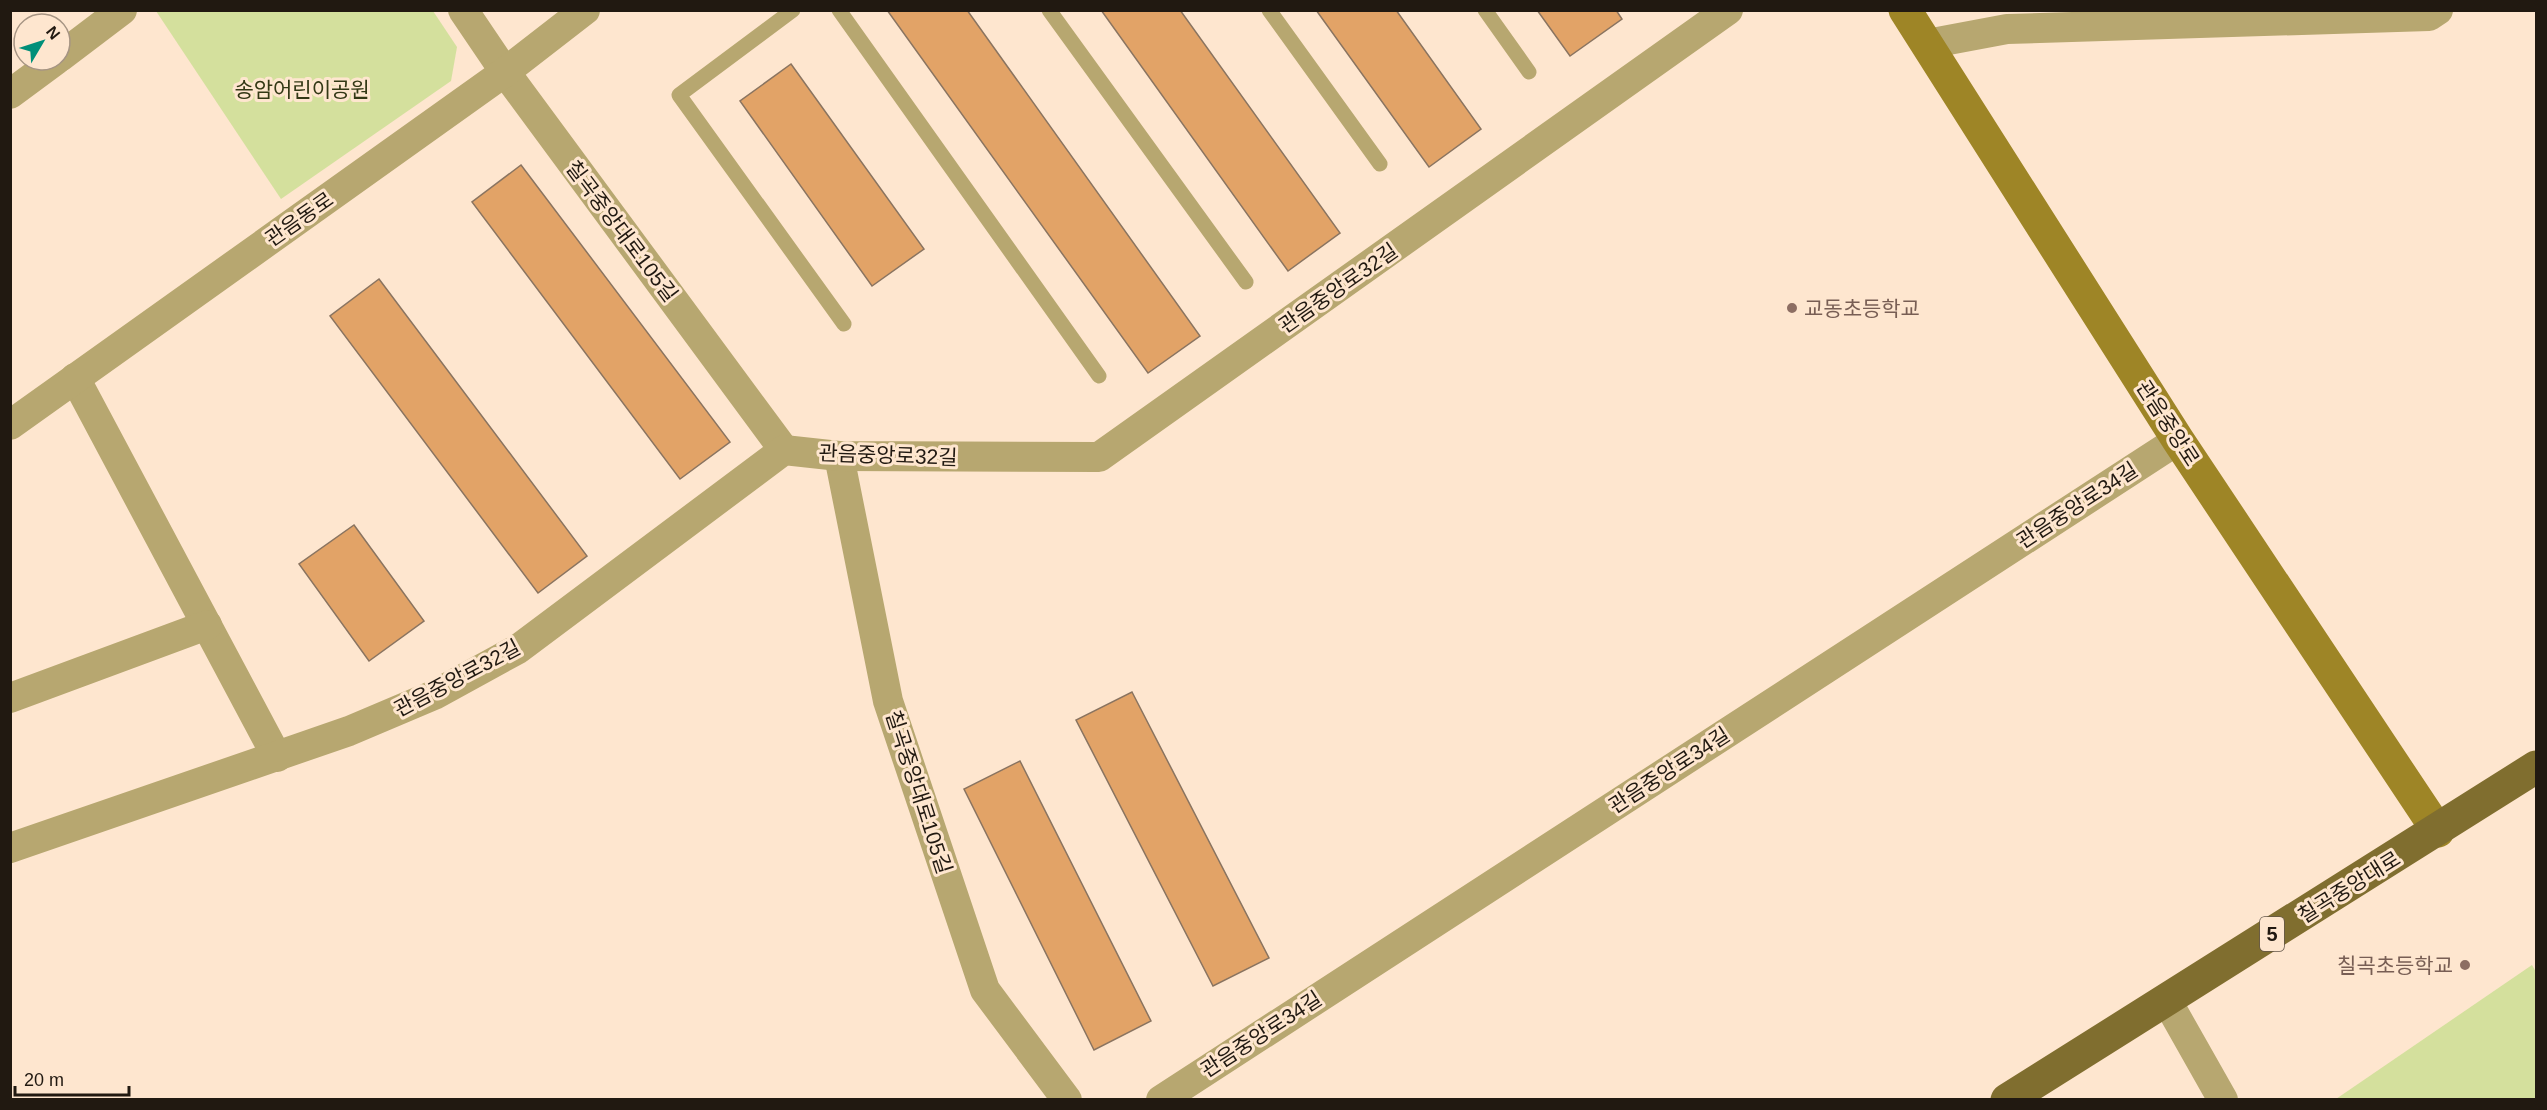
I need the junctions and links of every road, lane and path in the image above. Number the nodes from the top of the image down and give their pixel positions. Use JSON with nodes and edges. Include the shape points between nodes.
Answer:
{"nodes":[{"id":1,"x":122,"y":10,"type":"edge"},
{"id":2,"x":463,"y":10,"type":"edge"},
{"id":3,"x":585,"y":10,"type":"edge"},
{"id":4,"x":793,"y":10,"type":"edge"},
{"id":5,"x":839,"y":10,"type":"edge"},
{"id":6,"x":1049,"y":10,"type":"edge"},
{"id":7,"x":1269,"y":10,"type":"edge"},
{"id":8,"x":1485,"y":10,"type":"edge"},
{"id":9,"x":1728,"y":10,"type":"edge"},
{"id":10,"x":1905,"y":10,"type":"edge"},
{"id":11,"x":2438,"y":10,"type":"edge"},
{"id":12,"x":2184,"y":17,"type":"edge"},
{"id":13,"x":1927,"y":44,"type":"junction"},
{"id":14,"x":72,"y":48,"type":"edge"},
{"id":15,"x":40,"y":72,"type":"edge"},
{"id":16,"x":505,"y":72,"type":"junction"},
{"id":17,"x":1529,"y":72,"type":"dead end"},
{"id":18,"x":10,"y":94,"type":"edge"},
{"id":19,"x":1380,"y":164,"type":"dead end"},
{"id":20,"x":1246,"y":282,"type":"dead end"},
{"id":21,"x":844,"y":324,"type":"dead end"},
{"id":22,"x":1099,"y":376,"type":"dead end"},
{"id":23,"x":75,"y":378,"type":"junction"},
{"id":24,"x":10,"y":425,"type":"edge"},
{"id":25,"x":2178,"y":440,"type":"junction"},
{"id":26,"x":784,"y":450,"type":"junction"},
{"id":27,"x":839,"y":456,"type":"junction"},
{"id":28,"x":207,"y":625,"type":"junction"},
{"id":29,"x":10,"y":698,"type":"edge"},
{"id":30,"x":277,"y":757,"type":"junction"},
{"id":31,"x":2536,"y":767,"type":"edge"},
{"id":32,"x":2438,"y":831,"type":"junction"},
{"id":33,"x":10,"y":848,"type":"edge"},
{"id":34,"x":2167,"y":1000,"type":"junction"},
{"id":35,"x":1067,"y":1100,"type":"edge"},
{"id":36,"x":1161,"y":1100,"type":"edge"},
{"id":37,"x":2007,"y":1100,"type":"edge"},
{"id":38,"x":2223,"y":1100,"type":"edge"}],
"edges":[{"from":1,"to":14,"type":"street"},
{"from":2,"to":16,"type":"street","name":"칠곡중앙대로105길"},
{"from":3,"to":16,"type":"street","name":"관음동로"},
{"from":4,"to":21,"type":"lane","via":[[679,95]]},
{"from":5,"to":22,"type":"lane"},
{"from":6,"to":20,"type":"lane"},
{"from":7,"to":19,"type":"lane"},
{"from":8,"to":17,"type":"lane"},
{"from":9,"to":27,"type":"street","name":"관음중앙로32길","via":[[1099,457]]},
{"from":10,"to":13,"type":"main road","name":"관음중앙로"},
{"from":11,"to":12,"type":"street","via":[[2429,16]]},
{"from":12,"to":13,"type":"street","via":[[2007,28]]},
{"from":13,"to":25,"type":"main road","name":"관음중앙로"},
{"from":15,"to":18,"type":"street"},
{"from":16,"to":23,"type":"street","name":"관음동로"},
{"from":16,"to":26,"type":"street","name":"칠곡중앙대로105길"},
{"from":23,"to":24,"type":"street","name":"관음동로"},
{"from":23,"to":28,"type":"street"},
{"from":25,"to":32,"type":"main road","name":"관음중앙로"},
{"from":25,"to":36,"type":"street","name":"관음중앙로34길"},
{"from":26,"to":27,"type":"street","name":"관음중앙로32길"},
{"from":26,"to":30,"type":"street","name":"관음중앙로32길","via":[[518,649],[434,695]]},
{"from":27,"to":35,"type":"street","name":"칠곡중앙대로105길","via":[[888,701],[985,990]]},
{"from":28,"to":29,"type":"street"},
{"from":28,"to":30,"type":"street"},
{"from":30,"to":33,"type":"street","name":"관음중앙로32길"},
{"from":31,"to":32,"type":"main road","name":"칠곡중앙대로","number":"5"},
{"from":32,"to":34,"type":"main road","name":"칠곡중앙대로","number":"5"},
{"from":34,"to":37,"type":"main road","name":"칠곡중앙대로","number":"5"},
{"from":34,"to":38,"type":"street"}]}
